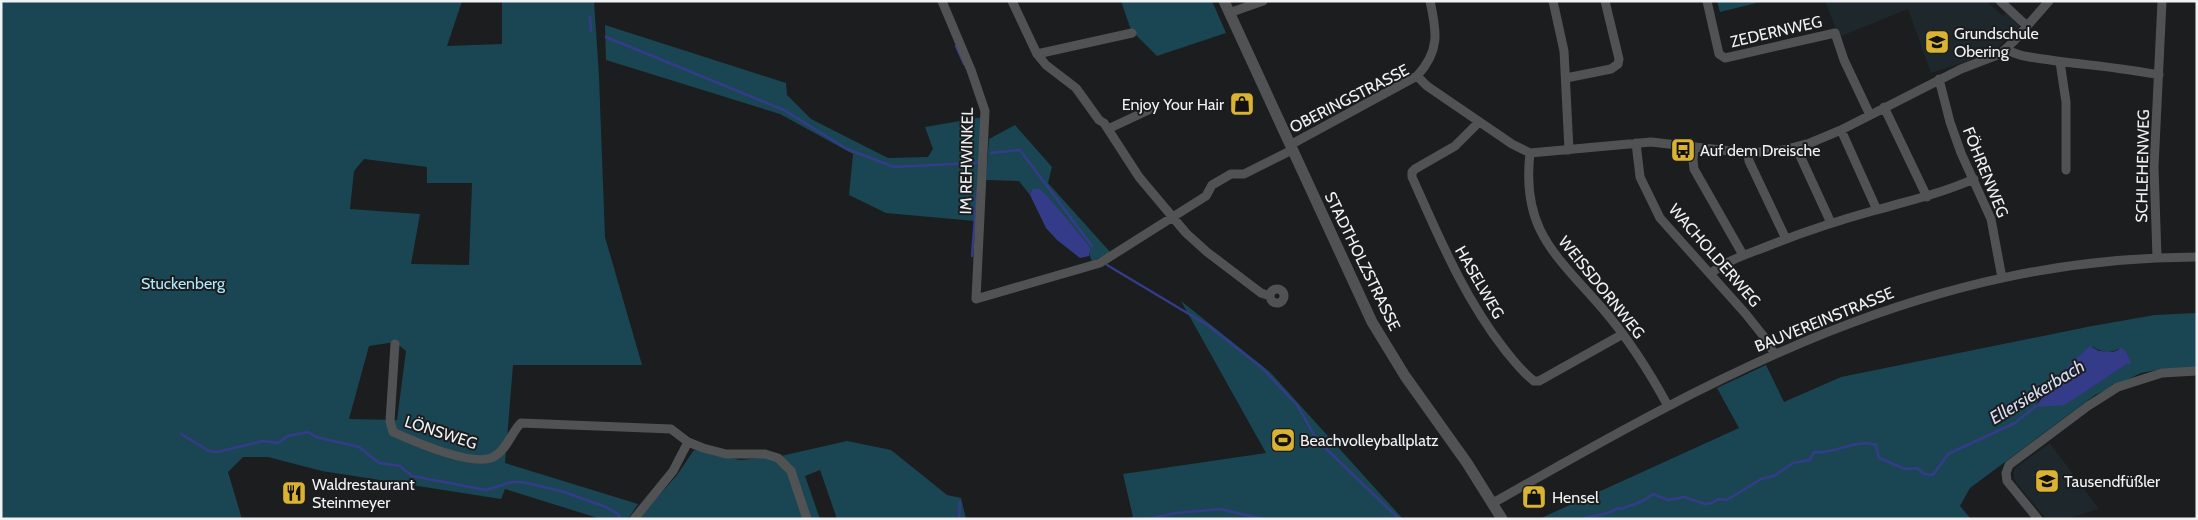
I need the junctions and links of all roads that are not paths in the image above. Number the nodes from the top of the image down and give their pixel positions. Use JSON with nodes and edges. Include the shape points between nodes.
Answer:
{"nodes":[{"id":1,"x":942,"y":1,"type":"edge"},
{"id":2,"x":1012,"y":1,"type":"edge"},
{"id":3,"x":1224,"y":1,"type":"edge"},
{"id":4,"x":1263,"y":1,"type":"edge"},
{"id":5,"x":1430,"y":1,"type":"edge"},
{"id":6,"x":1553,"y":1,"type":"edge"},
{"id":7,"x":1605,"y":1,"type":"edge"},
{"id":8,"x":1707,"y":1,"type":"edge"},
{"id":9,"x":2000,"y":1,"type":"edge"},
{"id":10,"x":2049,"y":1,"type":"edge"},
{"id":11,"x":2162,"y":1,"type":"edge"},
{"id":12,"x":1229,"y":13,"type":"junction"},
{"id":13,"x":2027,"y":26,"type":"junction"},
{"id":14,"x":1132,"y":33,"type":"dead end"},
{"id":15,"x":2006,"y":49,"type":"junction"},
{"id":16,"x":1037,"y":54,"type":"junction"},
{"id":17,"x":2060,"y":62,"type":"junction"},
{"id":18,"x":2159,"y":75,"type":"junction"},
{"id":19,"x":1418,"y":76,"type":"junction"},
{"id":20,"x":1566,"y":78,"type":"junction"},
{"id":21,"x":1939,"y":79,"type":"junction"},
{"id":22,"x":1155,"y":106,"type":"dead end"},
{"id":23,"x":1884,"y":107,"type":"junction"},
{"id":24,"x":1870,"y":115,"type":"junction"},
{"id":25,"x":1479,"y":122,"type":"junction"},
{"id":26,"x":1108,"y":130,"type":"junction"},
{"id":27,"x":1842,"y":130,"type":"junction"},
{"id":28,"x":1636,"y":144,"type":"junction"},
{"id":29,"x":1694,"y":147,"type":"junction"},
{"id":30,"x":1796,"y":147,"type":"junction"},
{"id":31,"x":1291,"y":148,"type":"junction"},
{"id":32,"x":1569,"y":150,"type":"junction"},
{"id":33,"x":1530,"y":153,"type":"junction"},
{"id":34,"x":1748,"y":153,"type":"junction"},
{"id":35,"x":2066,"y":170,"type":"dead end"},
{"id":36,"x":1974,"y":179,"type":"junction"},
{"id":37,"x":1927,"y":197,"type":"junction"},
{"id":38,"x":1877,"y":210,"type":"junction"},
{"id":39,"x":1173,"y":218,"type":"junction"},
{"id":40,"x":1831,"y":223,"type":"junction"},
{"id":41,"x":1786,"y":239,"type":"junction"},
{"id":42,"x":1743,"y":255,"type":"junction"},
{"id":43,"x":2197,"y":256,"type":"edge"},
{"id":44,"x":2157,"y":257,"type":"junction"},
{"id":45,"x":1710,"y":274,"type":"junction"},
{"id":46,"x":2002,"y":278,"type":"junction"},
{"id":47,"x":1270,"y":296,"type":"dead end"},
{"id":48,"x":976,"y":299,"type":"joint"},
{"id":49,"x":1623,"y":334,"type":"junction"},
{"id":50,"x":395,"y":344,"type":"dead end"},
{"id":51,"x":1774,"y":353,"type":"junction"},
{"id":52,"x":2197,"y":370,"type":"edge"},
{"id":53,"x":1668,"y":406,"type":"junction"},
{"id":54,"x":688,"y":442,"type":"junction"},
{"id":55,"x":1493,"y":503,"type":"junction"},
{"id":56,"x":634,"y":519,"type":"edge"},
{"id":57,"x":808,"y":519,"type":"edge"},
{"id":58,"x":1502,"y":519,"type":"edge"},
{"id":59,"x":2038,"y":519,"type":"edge"}],
"edges":[{"from":1,"to":48,"type":"street","name":"IM REHWINKEL","via":[[985,111]]},
{"from":2,"to":16,"type":"street"},
{"from":3,"to":12,"type":"street","name":"STADTHOLZSTRASSE"},
{"from":4,"to":12,"type":"street"},
{"from":5,"to":19,"type":"street","via":[[1436,24],[1435,44]]},
{"from":6,"to":20,"type":"street","via":[[1564,51]]},
{"from":7,"to":20,"type":"street","via":[[1618,64],[1611,69]]},
{"from":8,"to":24,"type":"street","name":"ZEDERNWEG","via":[[1719,54],[1725,58],[1835,33]]},
{"from":9,"to":13,"type":"street"},
{"from":10,"to":13,"type":"street"},
{"from":11,"to":18,"type":"street","name":"SCHLEHENWEG"},
{"from":12,"to":31,"type":"street","name":"STADTHOLZSTRASSE"},
{"from":13,"to":15,"type":"street"},
{"from":14,"to":16,"type":"street"},
{"from":15,"to":17,"type":"street","via":[[2014,54]]},
{"from":15,"to":21,"type":"street"},
{"from":16,"to":26,"type":"street","via":[[1076,88]]},
{"from":17,"to":18,"type":"street"},
{"from":17,"to":35,"type":"street","via":[[2066,102]]},
{"from":18,"to":44,"type":"street","name":"SCHLEHENWEG","via":[[2154,167]]},
{"from":19,"to":25,"type":"street","name":"OBERINGSTRASSE","via":[[1427,86]]},
{"from":19,"to":31,"type":"street","name":"OBERINGSTRASSE"},
{"from":20,"to":32,"type":"street"},
{"from":21,"to":23,"type":"street"},
{"from":21,"to":36,"type":"street","name":"FÖHRENWEG","via":[[1950,122]]},
{"from":22,"to":26,"type":"street"},
{"from":23,"to":24,"type":"street"},
{"from":23,"to":37,"type":"street"},
{"from":24,"to":27,"type":"street"},
{"from":25,"to":33,"type":"street","name":"OBERINGSTRASSE"},
{"from":25,"to":49,"type":"street","name":"HASELWEG","via":[[1454,146],[1416,168],[1412,177],[1446,254],[1496,338],[1529,377],[1539,381]]},
{"from":26,"to":39,"type":"street","via":[[1125,159]]},
{"from":27,"to":30,"type":"street"},
{"from":27,"to":38,"type":"street"},
{"from":28,"to":29,"type":"street"},
{"from":28,"to":32,"type":"street"},
{"from":28,"to":45,"type":"street","name":"WACHOLDERWEG","via":[[1640,178],[1652,204],[1672,233]]},
{"from":29,"to":34,"type":"street"},
{"from":29,"to":42,"type":"street","via":[[1694,169]]},
{"from":30,"to":34,"type":"street"},
{"from":30,"to":40,"type":"street"},
{"from":31,"to":39,"type":"street","name":"OBERINGSTRASSE","via":[[1244,174],[1231,174],[1212,185],[1206,196]]},
{"from":31,"to":55,"type":"street","name":"STADTHOLZSTRASSE","via":[[1377,330]]},
{"from":32,"to":33,"type":"street"},
{"from":33,"to":49,"type":"street","name":"WEISSDORNWEG","via":[[1530,201],[1543,237],[1560,263]]},
{"from":34,"to":41,"type":"street"},
{"from":36,"to":37,"type":"street"},
{"from":36,"to":46,"type":"street","name":"FÖHRENWEG","via":[[1991,219]]},
{"from":37,"to":38,"type":"street"},
{"from":38,"to":40,"type":"street"},
{"from":39,"to":47,"type":"street","via":[[1207,252],[1261,293]]},
{"from":39,"to":48,"type":"street","name":"OBERINGSTRASSE","via":[[1100,263]]},
{"from":40,"to":41,"type":"street"},
{"from":41,"to":42,"type":"street"},
{"from":42,"to":45,"type":"street"},
{"from":43,"to":44,"type":"street","name":"BAUVEREINSTRASSE"},
{"from":44,"to":46,"type":"street","name":"BAUVEREINSTRASSE"},
{"from":45,"to":51,"type":"street","name":"WACHOLDERWEG"},
{"from":46,"to":51,"type":"street","name":"BAUVEREINSTRASSE","via":[[1926,296]]},
{"from":49,"to":53,"type":"street","name":"WEISSDORNWEG"},
{"from":50,"to":54,"type":"street","name":"LÖNSWEG","via":[[390,421],[393,432],[464,458],[494,458],[521,423],[672,429]]},
{"from":51,"to":53,"type":"street","name":"BAUVEREINSTRASSE"},
{"from":52,"to":59,"type":"street","via":[[2162,373],[2118,388],[2088,406],[2009,465],[2007,481]]},
{"from":53,"to":55,"type":"street","name":"BAUVEREINSTRASSE"},
{"from":54,"to":56,"type":"street","via":[[673,471]]},
{"from":54,"to":57,"type":"street","via":[[726,454],[765,454],[778,458],[791,471]]},
{"from":55,"to":58,"type":"street","name":"STADTHOLZSTRASSE"}]}
